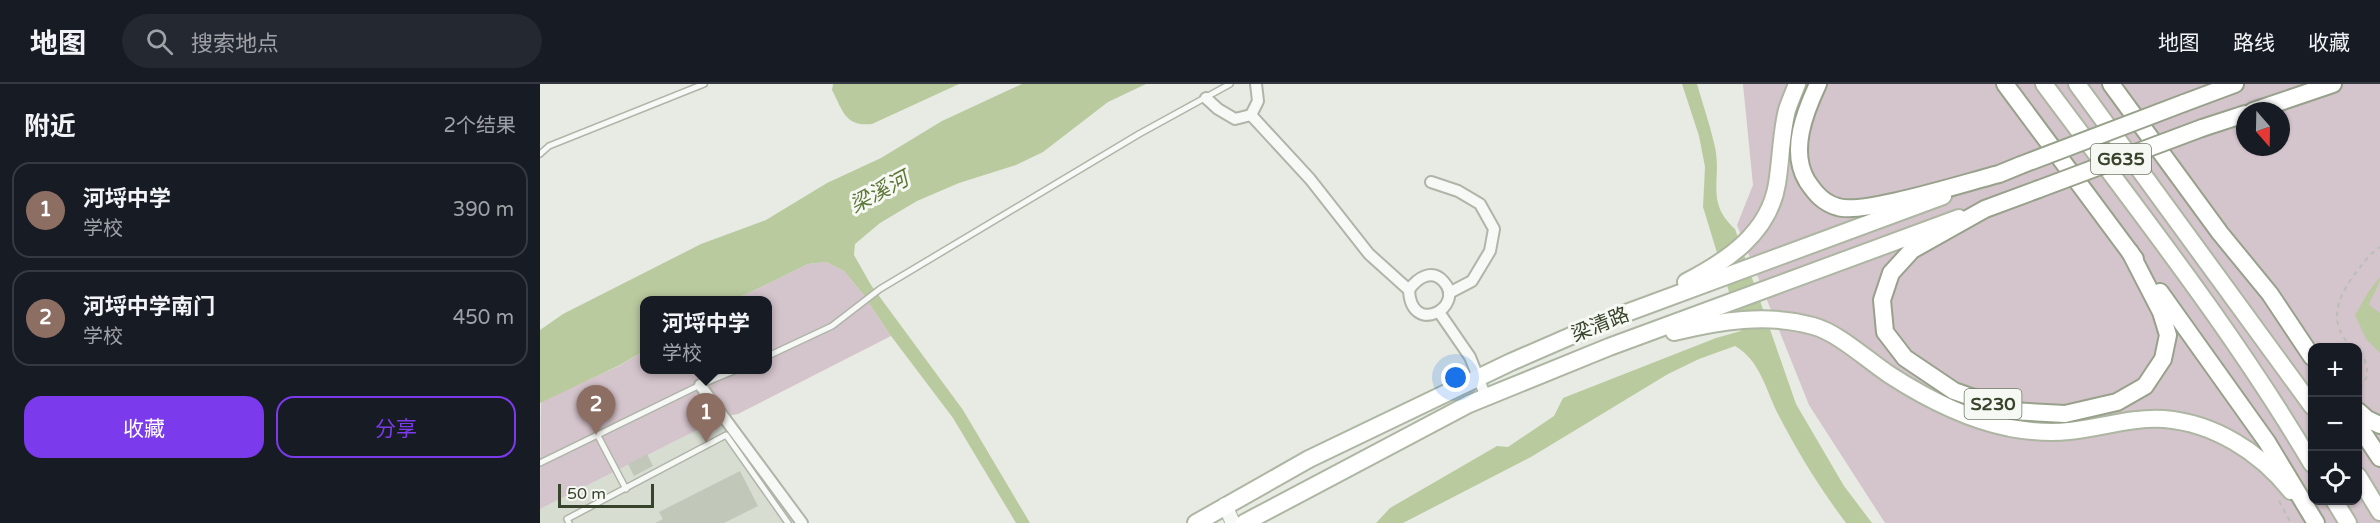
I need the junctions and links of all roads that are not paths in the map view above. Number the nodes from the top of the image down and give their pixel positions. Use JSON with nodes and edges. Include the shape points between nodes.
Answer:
{"nodes":[{"id":1,"x":705,"y":84,"type":"edge"},
{"id":2,"x":1230,"y":84,"type":"edge"},
{"id":3,"x":1256,"y":84,"type":"edge"},
{"id":4,"x":1797,"y":84,"type":"edge"},
{"id":5,"x":1818,"y":84,"type":"edge"},
{"id":6,"x":2005,"y":84,"type":"edge"},
{"id":7,"x":2043,"y":84,"type":"edge"},
{"id":8,"x":2077,"y":84,"type":"edge"},
{"id":9,"x":2111,"y":84,"type":"edge"},
{"id":10,"x":2221,"y":84,"type":"edge"},
{"id":11,"x":2235,"y":84,"type":"edge"},
{"id":12,"x":2333,"y":84,"type":"edge"},
{"id":13,"x":1206,"y":98,"type":"junction"},
{"id":14,"x":2191,"y":101,"type":"junction"},
{"id":15,"x":2280,"y":102,"type":"edge"},
{"id":16,"x":1251,"y":115,"type":"junction"},
{"id":17,"x":2236,"y":117,"type":"edge"},
{"id":18,"x":540,"y":154,"type":"edge"},
{"id":19,"x":1999,"y":174,"type":"junction"},
{"id":20,"x":1431,"y":182,"type":"dead end"},
{"id":21,"x":1985,"y":209,"type":"junction"},
{"id":22,"x":2130,"y":252,"type":"junction"},
{"id":23,"x":1409,"y":290,"type":"junction"},
{"id":24,"x":1449,"y":293,"type":"junction"},
{"id":25,"x":1439,"y":312,"type":"junction"},
{"id":26,"x":1625,"y":313,"type":"junction"},
{"id":27,"x":1718,"y":314,"type":"junction"},
{"id":28,"x":2308,"y":350,"type":"edge"},
{"id":29,"x":772,"y":354,"type":"edge"},
{"id":30,"x":725,"y":374,"type":"edge"},
{"id":31,"x":1477,"y":377,"type":"junction"},
{"id":32,"x":700,"y":385,"type":"junction"},
{"id":33,"x":1486,"y":397,"type":"junction"},
{"id":34,"x":2308,"y":399,"type":"edge"},
{"id":35,"x":2362,"y":415,"type":"edge"},
{"id":36,"x":2380,"y":425,"type":"edge"},
{"id":37,"x":2362,"y":430,"type":"edge"},
{"id":38,"x":597,"y":434,"type":"junction"},
{"id":39,"x":2308,"y":456,"type":"edge"},
{"id":40,"x":2380,"y":458,"type":"edge"},
{"id":41,"x":540,"y":464,"type":"edge"},
{"id":42,"x":2362,"y":483,"type":"edge"},
{"id":43,"x":626,"y":489,"type":"junction"},
{"id":44,"x":1225,"y":505,"type":"junction"},
{"id":45,"x":2337,"y":505,"type":"edge"},
{"id":46,"x":2380,"y":512,"type":"edge"},
{"id":47,"x":2315,"y":521,"type":"edge"},
{"id":48,"x":569,"y":523,"type":"edge"},
{"id":49,"x":788,"y":523,"type":"edge"},
{"id":50,"x":802,"y":523,"type":"edge"},
{"id":51,"x":1196,"y":523,"type":"edge"},
{"id":52,"x":1233,"y":523,"type":"edge"},
{"id":53,"x":1244,"y":523,"type":"edge"},
{"id":54,"x":2348,"y":523,"type":"edge"}],
"edges":[{"from":1,"to":18,"type":"lane","via":[[549,146]]},
{"from":2,"to":13,"type":"lane"},
{"from":3,"to":16,"type":"street","via":[[1258,101]]},
{"from":4,"to":26,"type":"main road","via":[[1787,110],[1777,186],[1766,217],[1746,243],[1715,267]]},
{"from":5,"to":19,"type":"main road","via":[[1805,114],[1799,155],[1805,177],[1817,196],[1838,208],[1863,209]]},
{"from":6,"to":22,"type":"main road"},
{"from":7,"to":39,"type":"main road","via":[[2196,289],[2275,400]]},
{"from":8,"to":34,"type":"main road"},
{"from":9,"to":28,"type":"main road"},
{"from":10,"to":14,"type":"main road"},
{"from":11,"to":14,"type":"main road"},
{"from":12,"to":15,"type":"main road"},
{"from":13,"to":16,"type":"street","via":[[1235,119]]},
{"from":13,"to":29,"type":"lane","via":[[880,289],[832,326]]},
{"from":14,"to":19,"type":"main road","name":"梁清路","bridge":true},
{"from":16,"to":23,"type":"street","via":[[1310,179],[1370,254]]},
{"from":17,"to":21,"type":"main road","number":"G635","bridge":true},
{"from":19,"to":26,"type":"main road","name":"梁清路"},
{"from":20,"to":24,"type":"street","via":[[1480,204],[1494,230],[1490,251],[1472,281]]},
{"from":21,"to":22,"type":"main road","number":"S230","via":[[1912,250],[1891,273],[1882,300],[1885,332],[1905,357],[1954,391],[2011,411],[2065,414],[2117,402],[2145,386],[2163,359],[2168,334]]},
{"from":21,"to":27,"type":"main road","via":[[1772,287]]},
{"from":22,"to":47,"type":"main road","via":[[2267,442]]},
{"from":23,"to":24,"type":"street","via":[[1415,280],[1425,275],[1436,276]]},
{"from":23,"to":25,"type":"street","via":[[1409,302],[1416,311],[1427,315]]},
{"from":24,"to":25,"type":"street","via":[[1447,304]]},
{"from":25,"to":31,"type":"street","via":[[1470,357]]},
{"from":26,"to":31,"type":"main road","name":"梁清路"},
{"from":27,"to":33,"type":"main road","name":"梁清路","via":[[1609,347]]},
{"from":27,"to":47,"type":"main road","via":[[1815,326],[1947,409],[2010,428],[2067,432],[2163,419],[2202,426],[2241,445],[2272,469]]},
{"from":30,"to":32,"type":"lane"},
{"from":31,"to":33,"type":"street"},
{"from":31,"to":44,"type":"main road","name":"梁清路"},
{"from":32,"to":38,"type":"lane"},
{"from":32,"to":50,"type":"street"},
{"from":33,"to":53,"type":"main road","name":"梁清路"},
{"from":35,"to":36,"type":"main road"},
{"from":37,"to":40,"type":"main road"},
{"from":38,"to":41,"type":"lane"},
{"from":38,"to":43,"type":"lane"},
{"from":42,"to":46,"type":"main road"},
{"from":43,"to":48,"type":"lane","via":[[567,519]]},
{"from":43,"to":49,"type":"lane","via":[[726,435]]},
{"from":44,"to":51,"type":"main road","name":"梁清路"},
{"from":44,"to":52,"type":"street"},
{"from":45,"to":54,"type":"main road"}]}
